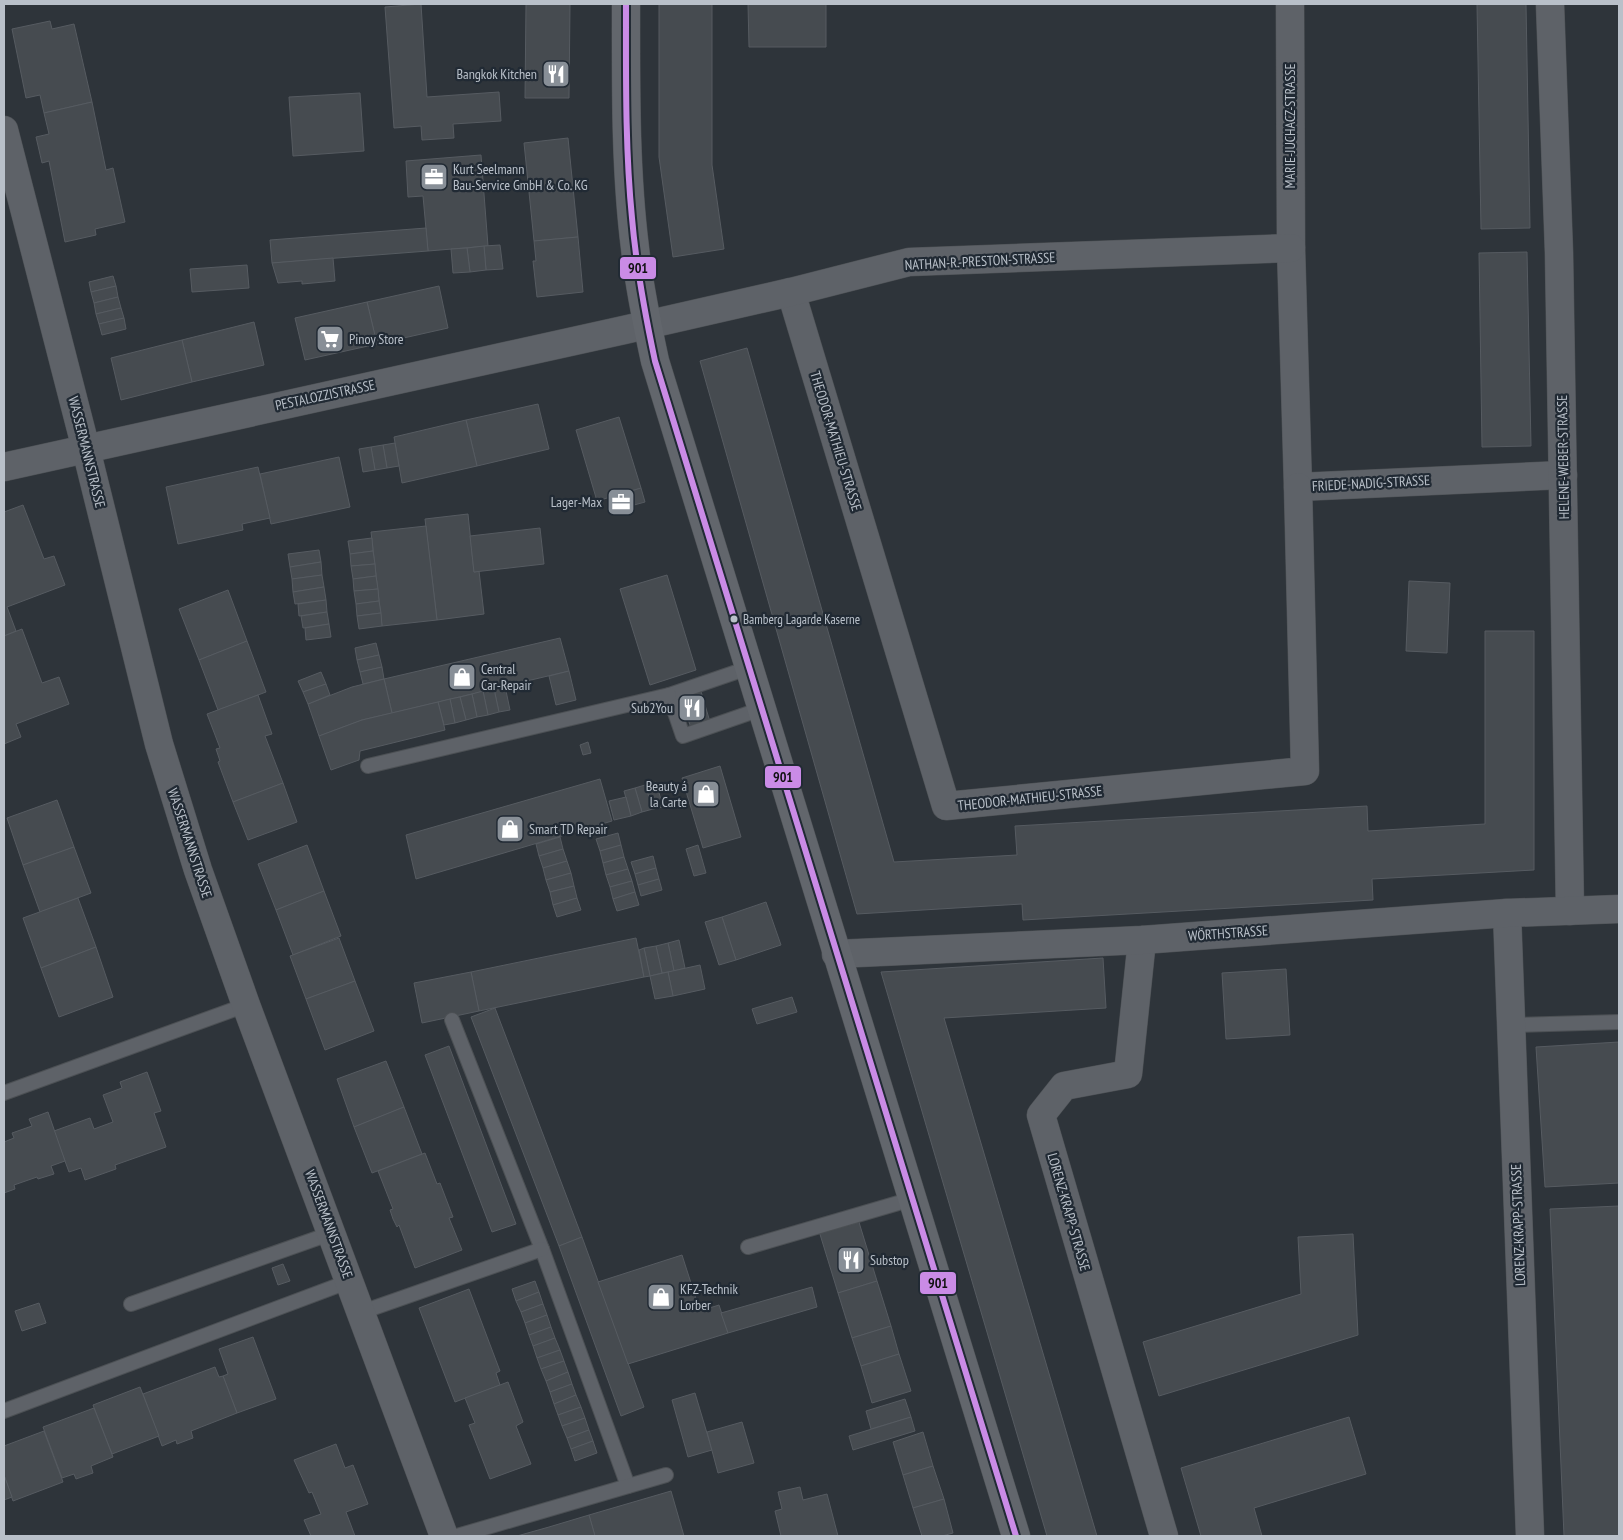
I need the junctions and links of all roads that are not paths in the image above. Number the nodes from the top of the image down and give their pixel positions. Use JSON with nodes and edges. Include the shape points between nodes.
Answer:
{"nodes":[{"id":1,"x":626,"y":4,"type":"edge"},
{"id":2,"x":1290,"y":4,"type":"edge"},
{"id":3,"x":1550,"y":4,"type":"edge"},
{"id":4,"x":4,"y":130,"type":"edge"},
{"id":5,"x":1291,"y":248,"type":"junction"},
{"id":6,"x":791,"y":292,"type":"junction"},
{"id":7,"x":647,"y":324,"type":"junction"},
{"id":8,"x":86,"y":449,"type":"junction"},
{"id":9,"x":4,"y":467,"type":"edge"},
{"id":10,"x":1563,"y":475,"type":"junction"},
{"id":11,"x":1298,"y":487,"type":"junction"},
{"id":12,"x":748,"y":668,"type":"junction"},
{"id":13,"x":669,"y":695,"type":"junction"},
{"id":14,"x":761,"y":709,"type":"junction"},
{"id":15,"x":368,"y":766,"type":"dead end"},
{"id":16,"x":1570,"y":910,"type":"junction"},
{"id":17,"x":1619,"y":910,"type":"edge"},
{"id":18,"x":1507,"y":913,"type":"junction"},
{"id":19,"x":1142,"y":940,"type":"junction"},
{"id":20,"x":836,"y":954,"type":"junction"},
{"id":21,"x":246,"y":1005,"type":"junction"},
{"id":22,"x":452,"y":1020,"type":"dead end"},
{"id":23,"x":1619,"y":1022,"type":"edge"},
{"id":24,"x":1511,"y":1025,"type":"junction"},
{"id":25,"x":4,"y":1093,"type":"edge"},
{"id":26,"x":912,"y":1199,"type":"junction"},
{"id":27,"x":332,"y":1233,"type":"junction"},
{"id":28,"x":748,"y":1247,"type":"dead end"},
{"id":29,"x":542,"y":1248,"type":"junction"},
{"id":30,"x":350,"y":1281,"type":"junction"},
{"id":31,"x":131,"y":1304,"type":"dead end"},
{"id":32,"x":362,"y":1312,"type":"junction"},
{"id":33,"x":4,"y":1411,"type":"edge"},
{"id":34,"x":666,"y":1475,"type":"dead end"},
{"id":35,"x":628,"y":1486,"type":"junction"},
{"id":36,"x":444,"y":1536,"type":"edge"},
{"id":37,"x":458,"y":1536,"type":"edge"},
{"id":38,"x":1016,"y":1536,"type":"edge"},
{"id":39,"x":1164,"y":1536,"type":"edge"},
{"id":40,"x":1530,"y":1536,"type":"edge"}],
"edges":[{"from":1,"to":7,"type":"street","via":[[628,144],[634,247]]},
{"from":2,"to":5,"type":"street","name":"MARIE-JUCHACZ-STRASSE"},
{"from":3,"to":10,"type":"street","name":"HELENE-WEBER-STRASSE"},
{"from":4,"to":8,"type":"street","name":"WASSERMANNSTRASSE"},
{"from":5,"to":6,"type":"street","name":"NATHAN-R.-PRESTON-STRASSE","via":[[909,262]]},
{"from":5,"to":11,"type":"street","name":"FRIEDE-NADIG-STRASSE"},
{"from":6,"to":7,"type":"street","name":"NATHAN-R.-PRESTON-STRASSE"},
{"from":6,"to":11,"type":"street","name":"THEODOR-MATHIEU-STRASSE","via":[[946,806],[1305,771]]},
{"from":7,"to":8,"type":"street","name":"PESTALOZZISTRASSE"},
{"from":7,"to":12,"type":"street","via":[[654,361]]},
{"from":8,"to":9,"type":"street","name":"PESTALOZZISTRASSE"},
{"from":8,"to":21,"type":"street","name":"WASSERMANNSTRASSE","via":[[159,744],[198,870]]},
{"from":10,"to":11,"type":"street","name":"FRIEDE-NADIG-STRASSE"},
{"from":10,"to":16,"type":"street","name":"HELENE-WEBER-STRASSE"},
{"from":12,"to":13,"type":"lane"},
{"from":12,"to":14,"type":"street"},
{"from":13,"to":14,"type":"lane","via":[[683,736]]},
{"from":13,"to":15,"type":"lane"},
{"from":14,"to":20,"type":"street"},
{"from":16,"to":17,"type":"street","name":"WÖRTHSTRASSE"},
{"from":16,"to":18,"type":"street","name":"WÖRTHSTRASSE"},
{"from":18,"to":19,"type":"street","name":"WÖRTHSTRASSE"},
{"from":18,"to":24,"type":"street","name":"LORENZ-KRAPP-STRASSE"},
{"from":19,"to":20,"type":"street","name":"WÖRTHSTRASSE"},
{"from":19,"to":39,"type":"street","name":"LORENZ-KRAPP-STRASSE","via":[[1128,1074],[1064,1086],[1041,1115]]},
{"from":20,"to":26,"type":"street"},
{"from":21,"to":25,"type":"lane"},
{"from":21,"to":27,"type":"street","name":"WASSERMANNSTRASSE"},
{"from":22,"to":29,"type":"lane"},
{"from":23,"to":24,"type":"lane"},
{"from":24,"to":40,"type":"street","name":"LORENZ-KRAPP-STRASSE"},
{"from":26,"to":28,"type":"lane"},
{"from":26,"to":38,"type":"street"},
{"from":27,"to":30,"type":"street","name":"WASSERMANNSTRASSE"},
{"from":27,"to":31,"type":"lane"},
{"from":29,"to":32,"type":"lane"},
{"from":29,"to":35,"type":"lane"},
{"from":30,"to":32,"type":"street","name":"WASSERMANNSTRASSE"},
{"from":30,"to":33,"type":"lane"},
{"from":32,"to":36,"type":"street","name":"WASSERMANNSTRASSE"},
{"from":34,"to":35,"type":"lane"},
{"from":35,"to":37,"type":"lane"}]}
